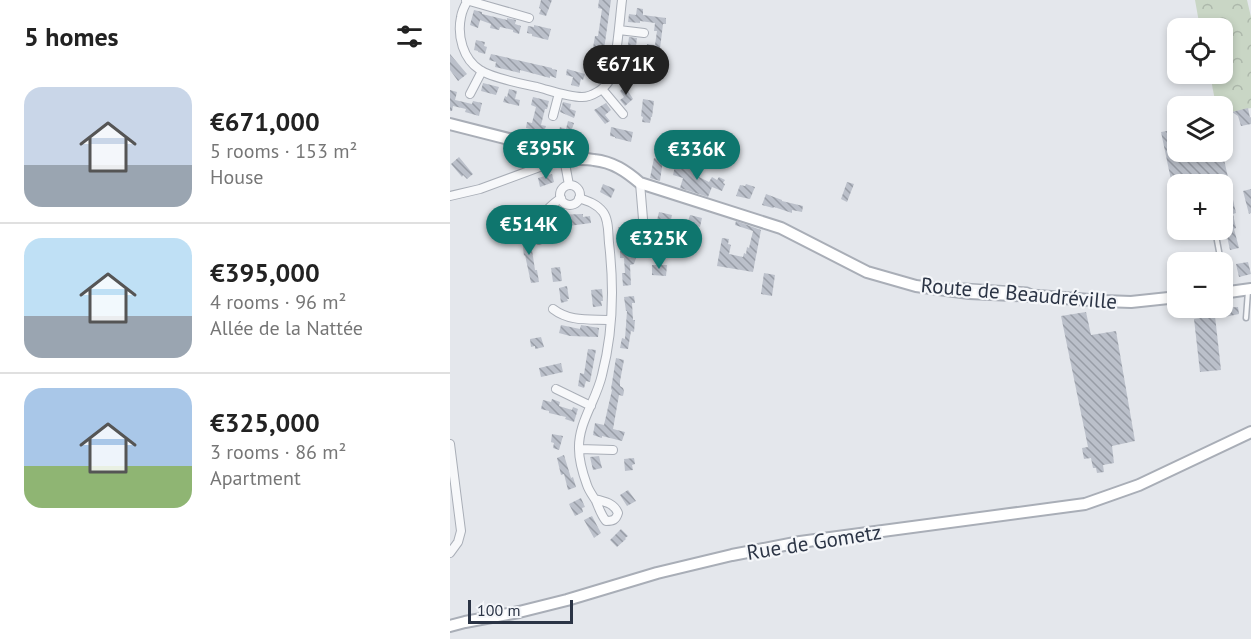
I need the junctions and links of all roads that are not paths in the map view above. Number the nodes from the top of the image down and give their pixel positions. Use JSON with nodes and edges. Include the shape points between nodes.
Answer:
{"nodes":[{"id":1,"x":467,"y":0,"type":"edge"},
{"id":2,"x":622,"y":0,"type":"edge"},
{"id":3,"x":529,"y":18,"type":"dead end"},
{"id":4,"x":619,"y":30,"type":"junction"},
{"id":5,"x":644,"y":33,"type":"dead end"},
{"id":6,"x":460,"y":42,"type":"junction"},
{"id":7,"x":450,"y":44,"type":"edge"},
{"id":8,"x":482,"y":71,"type":"junction"},
{"id":9,"x":602,"y":89,"type":"junction"},
{"id":10,"x":559,"y":93,"type":"junction"},
{"id":11,"x":470,"y":94,"type":"dead end"},
{"id":12,"x":623,"y":114,"type":"dead end"},
{"id":13,"x":553,"y":116,"type":"dead end"},
{"id":14,"x":450,"y":124,"type":"edge"},
{"id":15,"x":564,"y":158,"type":"junction"},
{"id":16,"x":640,"y":183,"type":"junction"},
{"id":17,"x":569,"y":185,"type":"junction"},
{"id":18,"x":450,"y":196,"type":"edge"},
{"id":19,"x":561,"y":198,"type":"junction"},
{"id":20,"x":579,"y":198,"type":"junction"},
{"id":21,"x":643,"y":219,"type":"dead end"},
{"id":22,"x":540,"y":240,"type":"dead end"},
{"id":23,"x":1250,"y":290,"type":"edge"},
{"id":24,"x":1233,"y":291,"type":"edge"},
{"id":25,"x":1167,"y":298,"type":"edge"},
{"id":26,"x":553,"y":309,"type":"dead end"},
{"id":27,"x":1246,"y":318,"type":"dead end"},
{"id":28,"x":610,"y":320,"type":"junction"},
{"id":29,"x":556,"y":389,"type":"dead end"},
{"id":30,"x":591,"y":406,"type":"junction"},
{"id":31,"x":1251,"y":432,"type":"edge"},
{"id":32,"x":1251,"y":440,"type":"edge"},
{"id":33,"x":450,"y":444,"type":"edge"},
{"id":34,"x":579,"y":449,"type":"junction"},
{"id":35,"x":613,"y":450,"type":"dead end"},
{"id":36,"x":1164,"y":474,"type":"junction"},
{"id":37,"x":595,"y":499,"type":"dead end"},
{"id":38,"x":450,"y":553,"type":"edge"},
{"id":39,"x":450,"y":625,"type":"edge"}],
"edges":[{"from":1,"to":3,"type":"street"},
{"from":1,"to":6,"type":"street","via":[[461,15]]},
{"from":2,"to":4,"type":"street"},
{"from":4,"to":5,"type":"street"},
{"from":4,"to":9,"type":"street","via":[[611,80]]},
{"from":6,"to":7,"type":"street"},
{"from":6,"to":8,"type":"street"},
{"from":8,"to":10,"type":"street"},
{"from":8,"to":11,"type":"street"},
{"from":9,"to":10,"type":"street","via":[[584,98]]},
{"from":9,"to":12,"type":"street"},
{"from":10,"to":13,"type":"street"},
{"from":14,"to":15,"type":"main road","name":"Route de Beaudréville","via":[[544,148]]},
{"from":15,"to":16,"type":"main road","name":"Route de Beaudréville","via":[[608,163]]},
{"from":15,"to":17,"type":"street"},
{"from":15,"to":18,"type":"street"},
{"from":16,"to":21,"type":"street"},
{"from":16,"to":25,"type":"main road","name":"Route de Beaudréville","via":[[781,228],[867,272],[916,286],[1103,301]]},
{"from":17,"to":19,"type":"street","via":[[562,190]]},
{"from":17,"to":20,"type":"street","via":[[578,189]]},
{"from":19,"to":20,"type":"street","via":[[568,204]]},
{"from":19,"to":22,"type":"street","via":[[543,215],[538,227]]},
{"from":20,"to":28,"type":"street","via":[[603,212],[607,223]]},
{"from":23,"to":24,"type":"main road"},
{"from":23,"to":27,"type":"lane"},
{"from":26,"to":28,"type":"street","via":[[562,316]]},
{"from":28,"to":30,"type":"street","via":[[602,378]]},
{"from":29,"to":30,"type":"street"},
{"from":30,"to":34,"type":"street","via":[[582,427]]},
{"from":31,"to":36,"type":"main road","name":"Rue de Gometz"},
{"from":32,"to":36,"type":"main road","name":"Rue de Gometz"},
{"from":33,"to":38,"type":"street","via":[[461,531]]},
{"from":34,"to":35,"type":"street"},
{"from":34,"to":37,"type":"street","via":[[587,487]]},
{"from":36,"to":39,"type":"main road","name":"Rue de Gometz","via":[[1085,504],[800,542],[657,573],[519,612]]}]}
